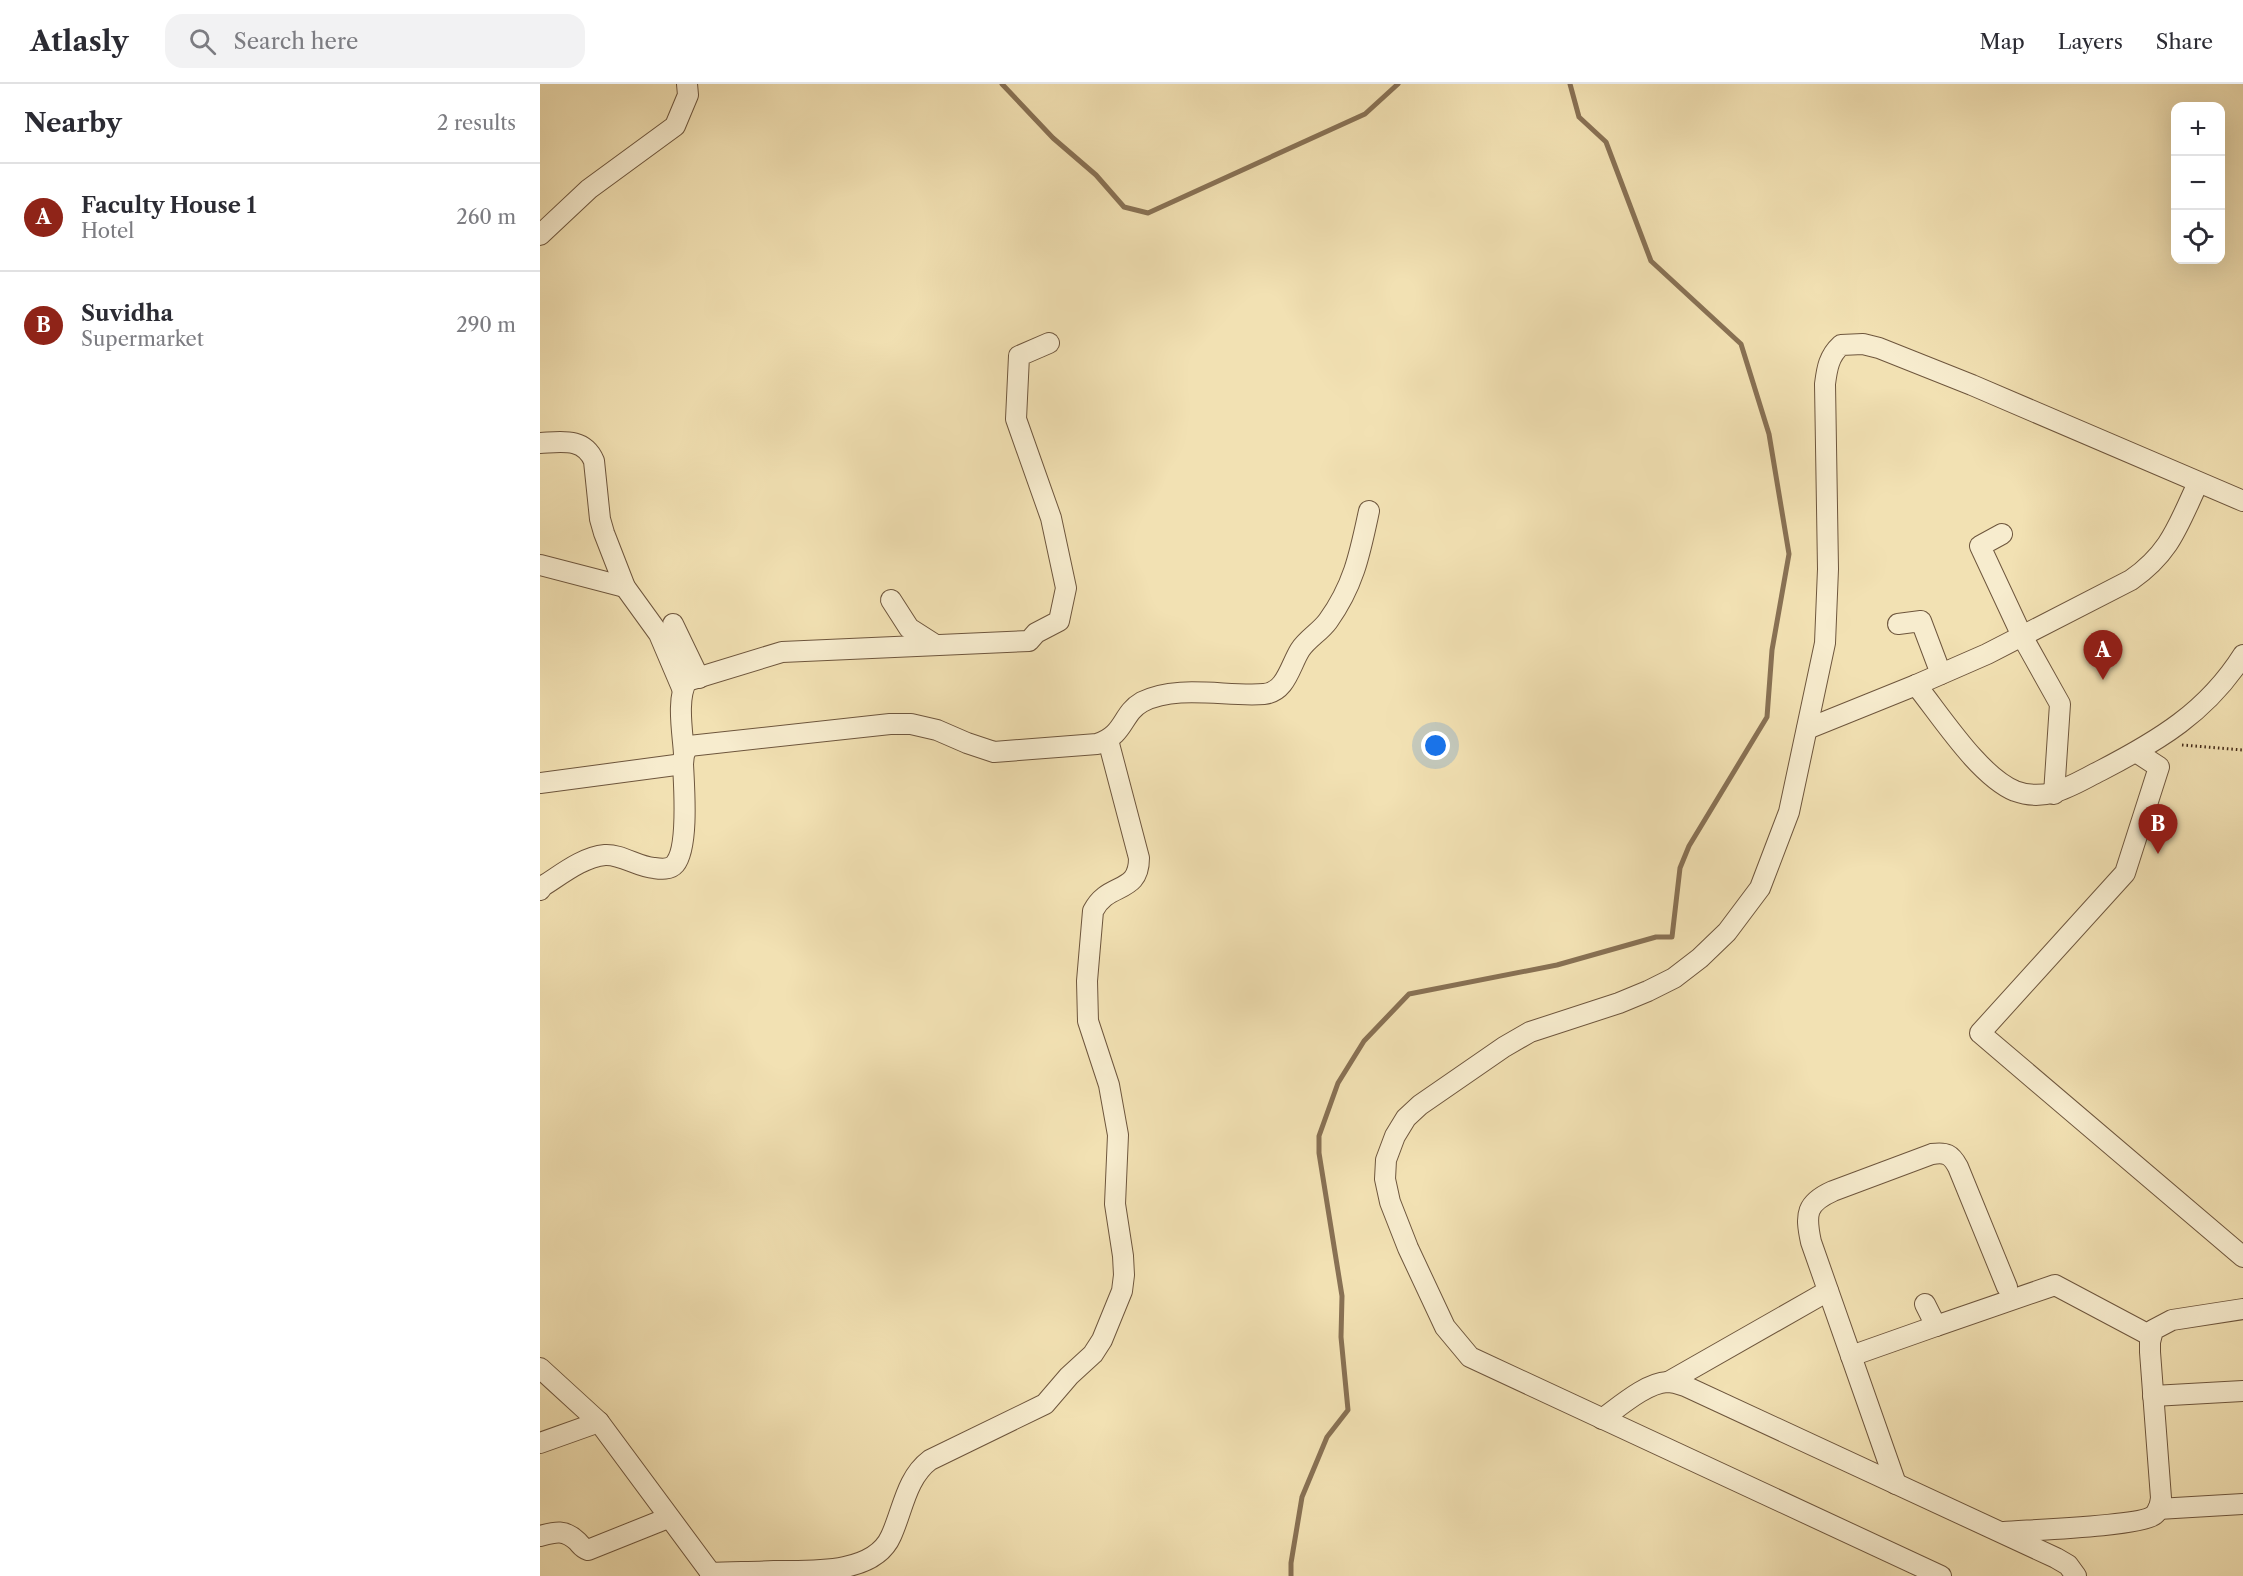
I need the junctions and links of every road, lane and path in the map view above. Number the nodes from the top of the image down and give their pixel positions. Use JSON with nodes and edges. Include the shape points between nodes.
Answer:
{"nodes":[{"id":1,"x":687,"y":84,"type":"edge"},
{"id":2,"x":540,"y":235,"type":"edge"},
{"id":3,"x":1049,"y":343,"type":"dead end"},
{"id":4,"x":540,"y":443,"type":"edge"},
{"id":5,"x":2198,"y":483,"type":"junction"},
{"id":6,"x":2243,"y":501,"type":"edge"},
{"id":7,"x":1369,"y":511,"type":"dead end"},
{"id":8,"x":2002,"y":534,"type":"dead end"},
{"id":9,"x":540,"y":565,"type":"edge"},
{"id":10,"x":625,"y":587,"type":"junction"},
{"id":11,"x":891,"y":600,"type":"dead end"},
{"id":12,"x":673,"y":624,"type":"dead end"},
{"id":13,"x":1898,"y":624,"type":"dead end"},
{"id":14,"x":2022,"y":636,"type":"junction"},
{"id":15,"x":934,"y":644,"type":"junction"},
{"id":16,"x":2243,"y":655,"type":"edge"},
{"id":17,"x":1941,"y":674,"type":"junction"},
{"id":18,"x":699,"y":678,"type":"junction"},
{"id":19,"x":1916,"y":685,"type":"junction"},
{"id":20,"x":682,"y":688,"type":"junction"},
{"id":21,"x":1807,"y":729,"type":"junction"},
{"id":22,"x":1108,"y":740,"type":"junction"},
{"id":23,"x":2144,"y":747,"type":"junction"},
{"id":24,"x":2243,"y":750,"type":"edge"},
{"id":25,"x":683,"y":759,"type":"junction"},
{"id":26,"x":540,"y":783,"type":"edge"},
{"id":27,"x":2054,"y":794,"type":"junction"},
{"id":28,"x":540,"y":890,"type":"edge"},
{"id":29,"x":2243,"y":1257,"type":"edge"},
{"id":30,"x":2007,"y":1287,"type":"dead end"},
{"id":31,"x":1828,"y":1292,"type":"junction"},
{"id":32,"x":1925,"y":1304,"type":"dead end"},
{"id":33,"x":2243,"y":1309,"type":"edge"},
{"id":34,"x":1936,"y":1326,"type":"junction"},
{"id":35,"x":2151,"y":1336,"type":"junction"},
{"id":36,"x":1851,"y":1356,"type":"junction"},
{"id":37,"x":540,"y":1368,"type":"edge"},
{"id":38,"x":1670,"y":1382,"type":"junction"},
{"id":39,"x":2243,"y":1391,"type":"edge"},
{"id":40,"x":2153,"y":1396,"type":"junction"},
{"id":41,"x":1602,"y":1419,"type":"junction"},
{"id":42,"x":598,"y":1422,"type":"junction"},
{"id":43,"x":540,"y":1443,"type":"edge"},
{"id":44,"x":1896,"y":1484,"type":"junction"},
{"id":45,"x":2243,"y":1504,"type":"edge"},
{"id":46,"x":2158,"y":1509,"type":"junction"},
{"id":47,"x":668,"y":1518,"type":"junction"},
{"id":48,"x":2002,"y":1532,"type":"junction"},
{"id":49,"x":540,"y":1536,"type":"edge"},
{"id":50,"x":712,"y":1574,"type":"edge"},
{"id":51,"x":1941,"y":1576,"type":"edge"},
{"id":52,"x":2076,"y":1576,"type":"edge"}],
"edges":[{"from":1,"to":2,"type":"street","via":[[688,94],[675,126],[589,189]]},
{"from":3,"to":15,"type":"street","via":[[1019,356],[1016,419],[1054,529],[1066,588],[1059,621],[1029,640]]},
{"from":4,"to":10,"type":"street","via":[[572,442],[590,453],[600,519]]},
{"from":5,"to":6,"type":"street"},
{"from":5,"to":14,"type":"street","via":[[2170,542],[2150,567]]},
{"from":5,"to":21,"type":"street","via":[[1879,348],[1841,345],[1828,363],[1825,384],[1828,607],[1825,643]]},
{"from":7,"to":22,"type":"street","via":[[1350,584],[1328,621],[1301,648],[1277,690],[1267,694],[1164,695],[1142,702]]},
{"from":8,"to":14,"type":"street","via":[[1980,546]]},
{"from":9,"to":10,"type":"street"},
{"from":10,"to":20,"type":"street","via":[[658,634]]},
{"from":11,"to":15,"type":"street","via":[[909,628]]},
{"from":12,"to":18,"type":"street"},
{"from":13,"to":17,"type":"street","via":[[1922,621]]},
{"from":14,"to":17,"type":"street"},
{"from":14,"to":27,"type":"street","via":[[2060,704]]},
{"from":15,"to":18,"type":"street","via":[[782,652]]},
{"from":16,"to":23,"type":"street","via":[[2230,676],[2194,712]]},
{"from":17,"to":19,"type":"street"},
{"from":18,"to":20,"type":"street","via":[[687,681]]},
{"from":19,"to":21,"type":"street"},
{"from":19,"to":27,"type":"street","via":[[1980,765],[1999,782],[2029,795]]},
{"from":20,"to":25,"type":"street"},
{"from":21,"to":41,"type":"street","via":[[1789,812],[1769,868],[1760,888],[1727,932],[1674,978],[1648,992],[1530,1032],[1495,1054],[1406,1118],[1386,1160],[1390,1202],[1445,1327],[1458,1344],[1470,1357],[1489,1367]]},
{"from":22,"to":25,"type":"street","via":[[994,752],[937,730],[890,724],[697,744],[689,746]]},
{"from":22,"to":50,"type":"street","via":[[1139,858],[1139,872],[1134,880],[1106,894],[1093,911],[1088,969],[1088,1021],[1119,1136],[1115,1204],[1124,1275],[1122,1291],[1102,1340],[1045,1404],[919,1468],[890,1539],[866,1561],[825,1571]]},
{"from":23,"to":24,"type":"path"},
{"from":23,"to":27,"type":"street"},
{"from":23,"to":29,"type":"street","via":[[2159,767],[2125,873],[1980,1033]]},
{"from":25,"to":26,"type":"street"},
{"from":25,"to":28,"type":"street","via":[[685,824],[675,866],[652,868],[607,855],[576,865]]},
{"from":30,"to":31,"type":"street","via":[[1958,1167],[1952,1156],[1944,1152],[1833,1191],[1811,1205],[1808,1226]]},
{"from":31,"to":36,"type":"street"},
{"from":31,"to":38,"type":"street"},
{"from":32,"to":34,"type":"street"},
{"from":33,"to":35,"type":"street","via":[[2217,1318],[2172,1320],[2153,1330]]},
{"from":34,"to":35,"type":"street","via":[[2055,1285]]},
{"from":34,"to":36,"type":"street"},
{"from":35,"to":40,"type":"street"},
{"from":36,"to":44,"type":"street"},
{"from":37,"to":42,"type":"street"},
{"from":38,"to":41,"type":"street","via":[[1647,1388]]},
{"from":38,"to":44,"type":"street"},
{"from":39,"to":40,"type":"street"},
{"from":40,"to":46,"type":"street","via":[[2161,1498]]},
{"from":41,"to":51,"type":"street"},
{"from":42,"to":43,"type":"street"},
{"from":42,"to":47,"type":"street"},
{"from":44,"to":48,"type":"street"},
{"from":45,"to":46,"type":"street"},
{"from":46,"to":48,"type":"street","via":[[2153,1516],[2132,1522]]},
{"from":47,"to":49,"type":"street","via":[[588,1550],[562,1532]]},
{"from":47,"to":50,"type":"street"},
{"from":48,"to":52,"type":"street","via":[[2056,1557]]}]}
